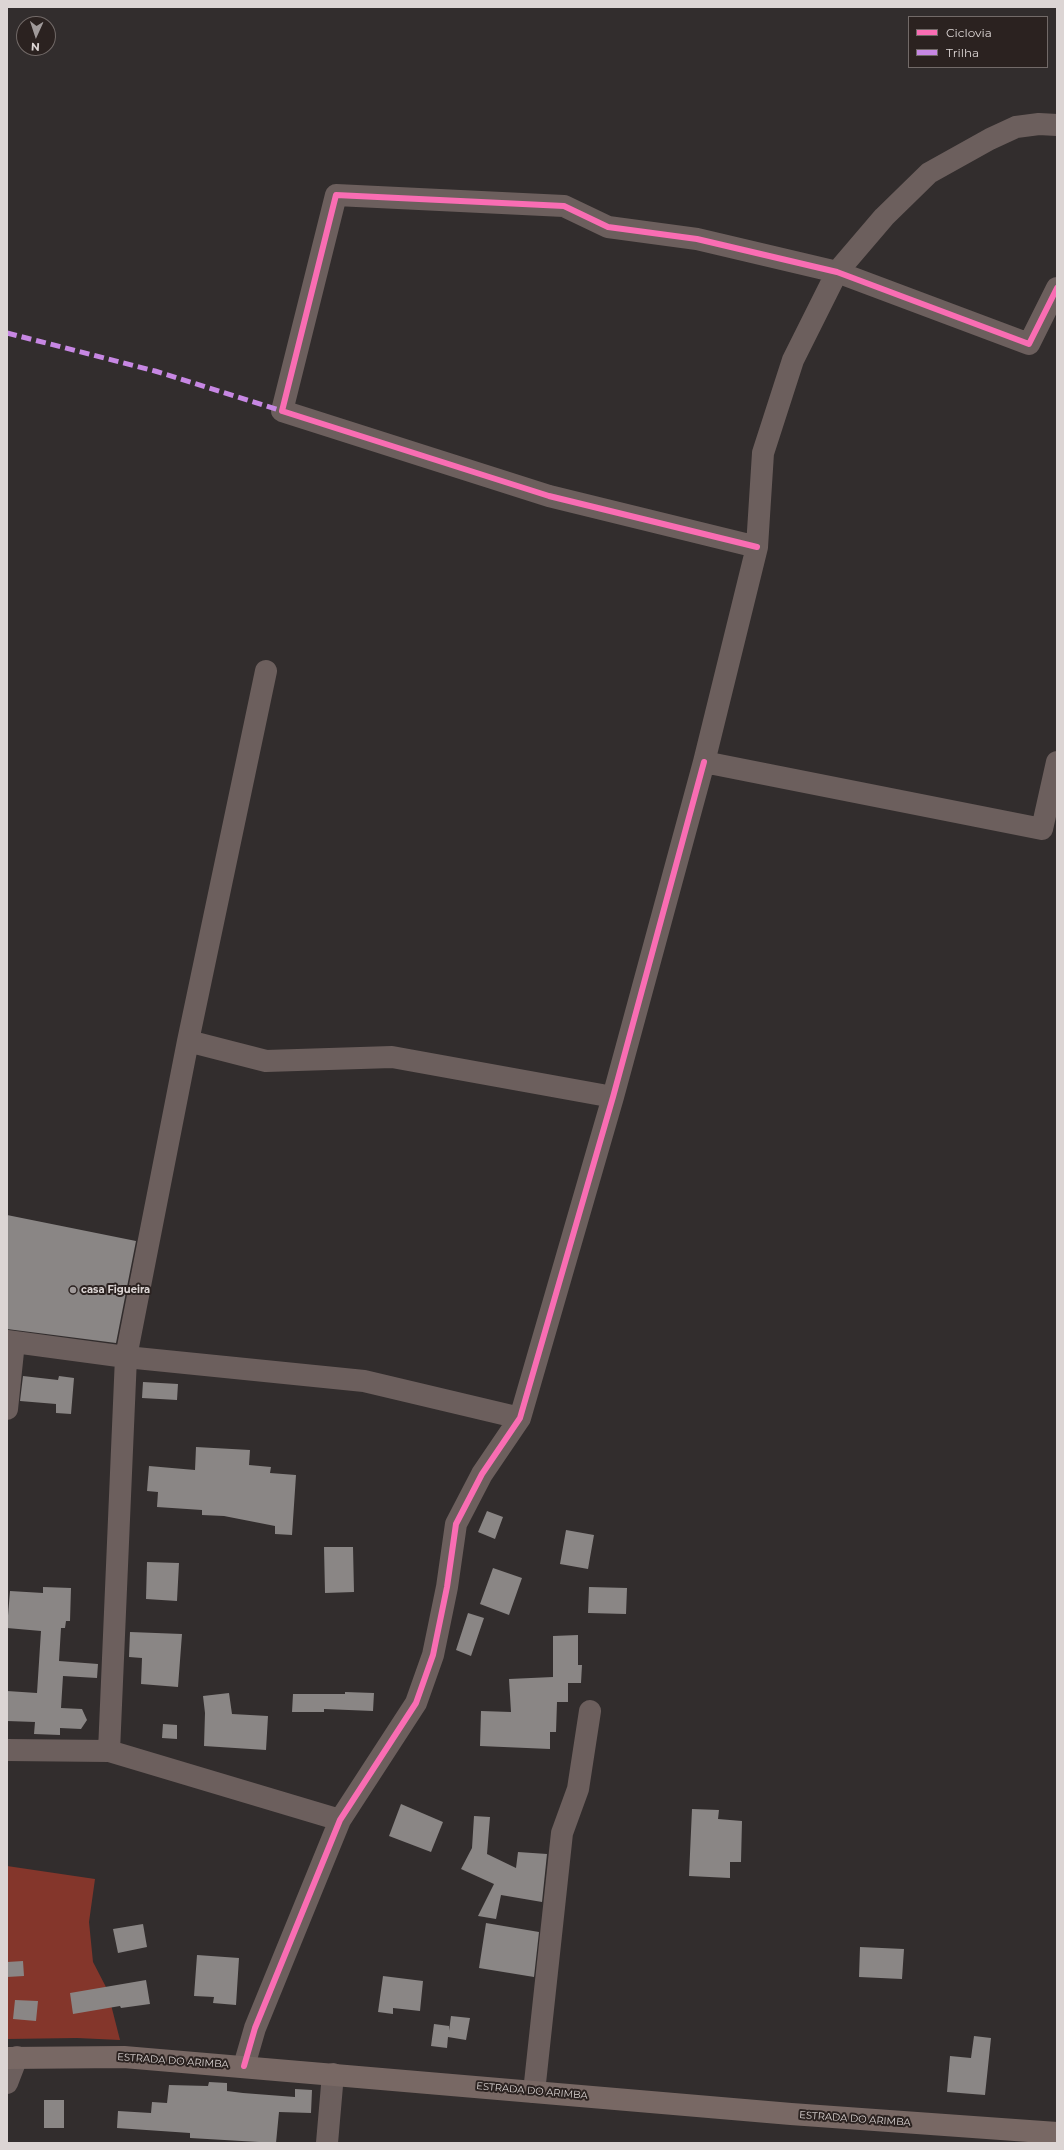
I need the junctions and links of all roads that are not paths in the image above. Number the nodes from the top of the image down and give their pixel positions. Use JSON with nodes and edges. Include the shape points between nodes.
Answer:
{"nodes":[{"id":1,"x":1057,"y":125,"type":"edge"},
{"id":2,"x":837,"y":272,"type":"junction"},
{"id":3,"x":1057,"y":288,"type":"edge"},
{"id":4,"x":757,"y":547,"type":"junction"},
{"id":5,"x":266,"y":671,"type":"dead end"},
{"id":6,"x":704,"y":762,"type":"junction"},
{"id":7,"x":1057,"y":762,"type":"edge"},
{"id":8,"x":1049,"y":831,"type":"edge"},
{"id":9,"x":188,"y":1041,"type":"junction"},
{"id":10,"x":614,"y":1097,"type":"junction"},
{"id":11,"x":11,"y":1342,"type":"edge"},
{"id":12,"x":126,"y":1357,"type":"junction"},
{"id":13,"x":7,"y":1409,"type":"edge"},
{"id":14,"x":520,"y":1418,"type":"junction"},
{"id":15,"x":590,"y":1711,"type":"dead end"},
{"id":16,"x":7,"y":1750,"type":"edge"},
{"id":17,"x":109,"y":1751,"type":"junction"},
{"id":18,"x":340,"y":1820,"type":"junction"},
{"id":19,"x":12,"y":2057,"type":"edge"},
{"id":20,"x":244,"y":2066,"type":"junction"},
{"id":21,"x":332,"y":2074,"type":"junction"},
{"id":22,"x":7,"y":2083,"type":"edge"},
{"id":23,"x":534,"y":2092,"type":"junction"},
{"id":24,"x":1057,"y":2133,"type":"edge"},
{"id":25,"x":327,"y":2143,"type":"edge"}],
"edges":[{"from":1,"to":2,"type":"street","via":[[1016,127],[929,173],[884,217]]},
{"from":2,"to":3,"type":"street","via":[[1029,344]]},
{"from":2,"to":4,"type":"street","via":[[793,360],[763,453]]},
{"from":2,"to":4,"type":"street","via":[[697,239],[608,227],[564,206],[336,195],[282,411],[549,496]]},
{"from":4,"to":6,"type":"street"},
{"from":5,"to":9,"type":"street"},
{"from":6,"to":8,"type":"street"},
{"from":6,"to":10,"type":"street"},
{"from":7,"to":8,"type":"street"},
{"from":9,"to":10,"type":"street","via":[[266,1061],[392,1057]]},
{"from":9,"to":12,"type":"street"},
{"from":10,"to":14,"type":"street"},
{"from":11,"to":12,"type":"street"},
{"from":11,"to":13,"type":"street"},
{"from":12,"to":14,"type":"street","via":[[364,1381]]},
{"from":12,"to":17,"type":"street"},
{"from":14,"to":18,"type":"street","via":[[482,1474],[456,1524],[447,1587],[433,1655],[416,1703]]},
{"from":15,"to":23,"type":"street","via":[[578,1789],[562,1833]]},
{"from":16,"to":17,"type":"street"},
{"from":17,"to":18,"type":"street"},
{"from":18,"to":20,"type":"street","via":[[255,2028]]},
{"from":19,"to":20,"type":"main road","name":"ESTRADA DO ARIMBA","via":[[124,2057]]},
{"from":19,"to":22,"type":"street"},
{"from":20,"to":21,"type":"main road","name":"ESTRADA DO ARIMBA"},
{"from":21,"to":23,"type":"main road","name":"ESTRADA DO ARIMBA"},
{"from":21,"to":25,"type":"street"},
{"from":23,"to":24,"type":"main road","name":"ESTRADA DO ARIMBA"}]}
